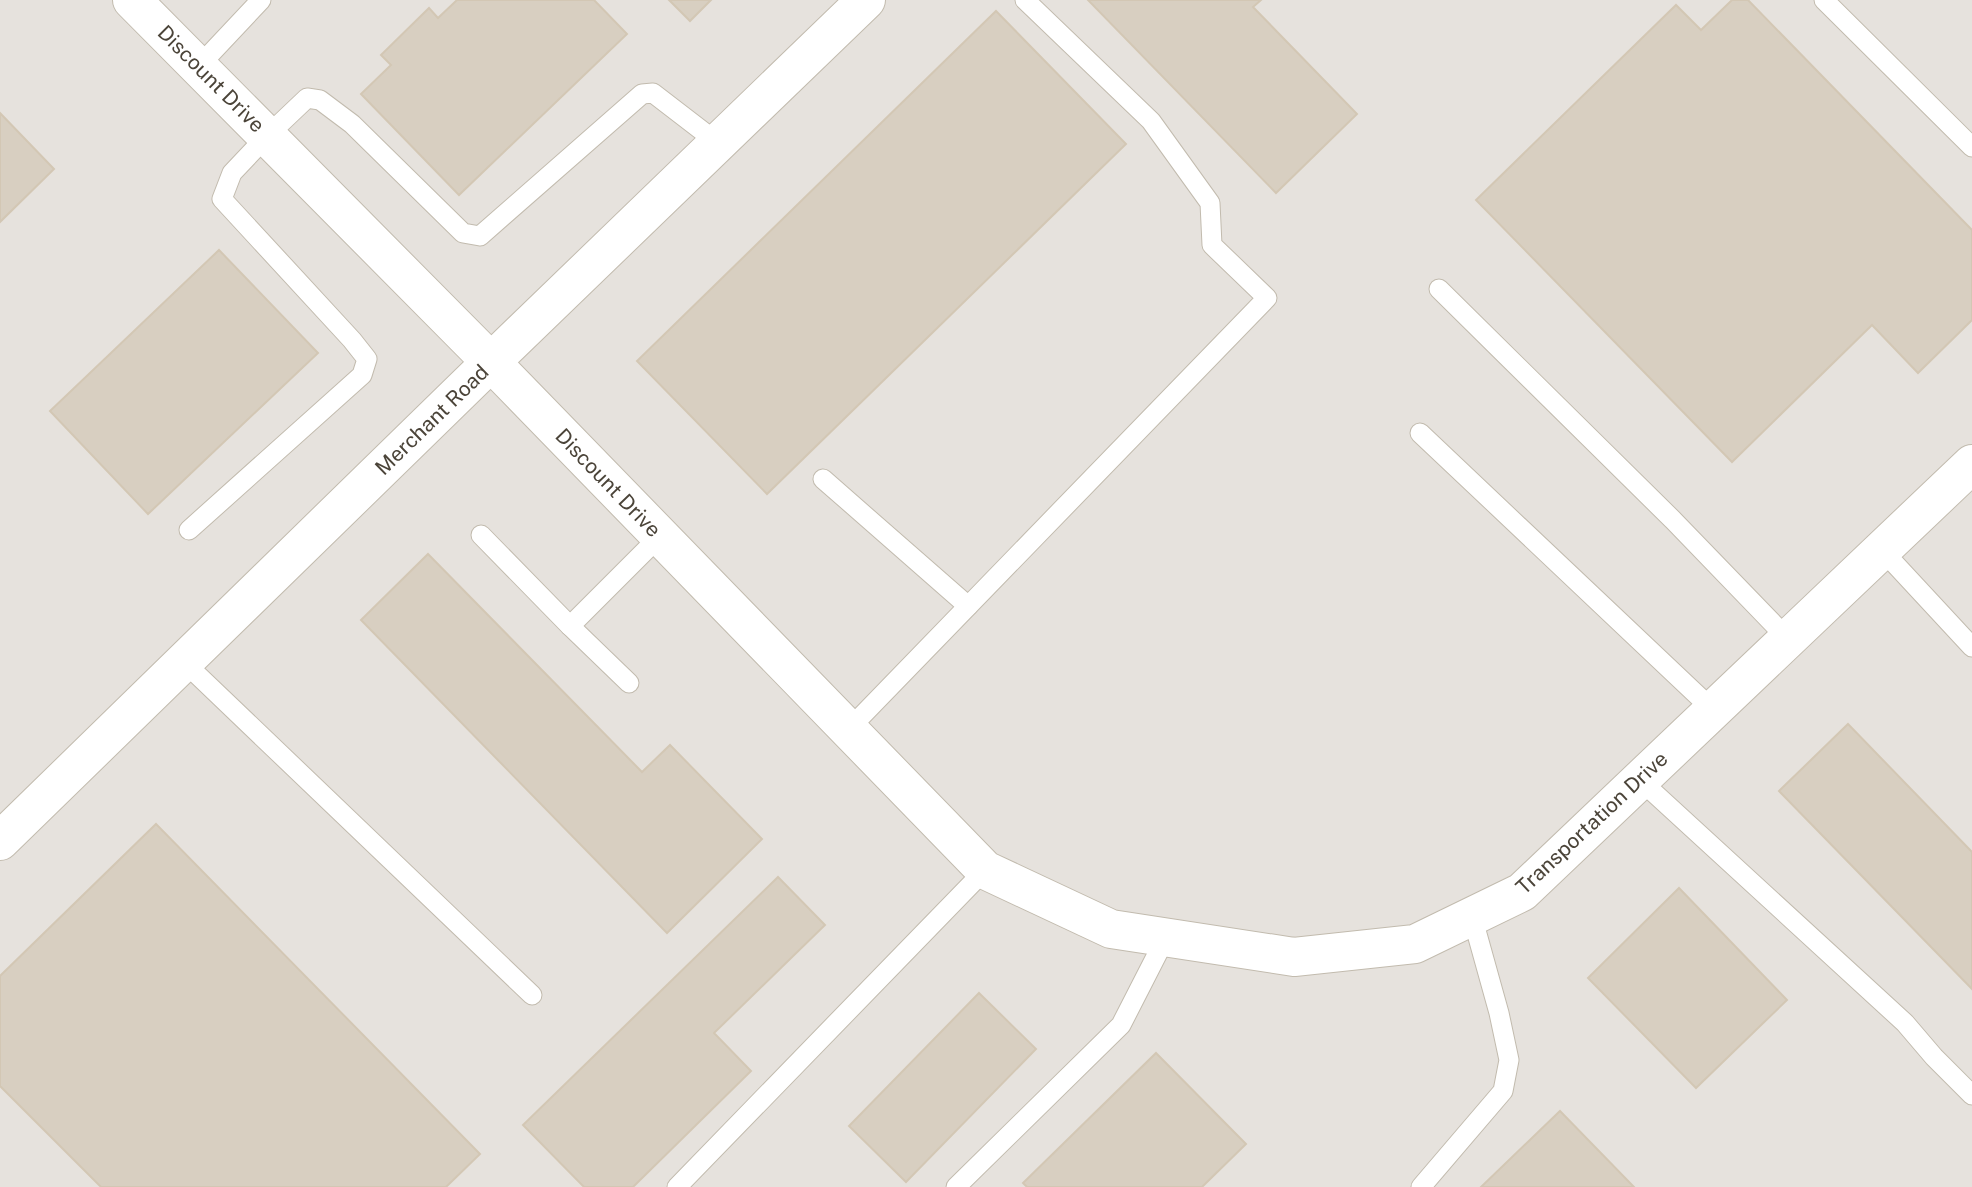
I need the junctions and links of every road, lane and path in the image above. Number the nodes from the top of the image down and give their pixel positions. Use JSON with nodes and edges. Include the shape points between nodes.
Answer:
{"nodes":[{"id":1,"x":132,"y":0,"type":"edge"},
{"id":2,"x":261,"y":0,"type":"edge"},
{"id":3,"x":866,"y":0,"type":"edge"},
{"id":4,"x":1025,"y":0,"type":"edge"},
{"id":5,"x":1824,"y":0,"type":"edge"},
{"id":6,"x":198,"y":67,"type":"junction"},
{"id":7,"x":267,"y":136,"type":"junction"},
{"id":8,"x":718,"y":143,"type":"junction"},
{"id":9,"x":1972,"y":146,"type":"edge"},
{"id":10,"x":1439,"y":289,"type":"dead end"},
{"id":11,"x":491,"y":362,"type":"junction"},
{"id":12,"x":1420,"y":433,"type":"dead end"},
{"id":13,"x":1972,"y":464,"type":"edge"},
{"id":14,"x":823,"y":479,"type":"dead end"},
{"id":15,"x":189,"y":530,"type":"dead end"},
{"id":16,"x":481,"y":535,"type":"dead end"},
{"id":17,"x":660,"y":536,"type":"junction"},
{"id":18,"x":1882,"y":550,"type":"junction"},
{"id":19,"x":968,"y":606,"type":"junction"},
{"id":20,"x":570,"y":626,"type":"junction"},
{"id":21,"x":1788,"y":639,"type":"junction"},
{"id":22,"x":1972,"y":647,"type":"edge"},
{"id":23,"x":184,"y":662,"type":"junction"},
{"id":24,"x":629,"y":683,"type":"dead end"},
{"id":25,"x":1713,"y":710,"type":"junction"},
{"id":26,"x":848,"y":730,"type":"junction"},
{"id":27,"x":1640,"y":780,"type":"junction"},
{"id":28,"x":0,"y":841,"type":"edge"},
{"id":29,"x":985,"y":870,"type":"junction"},
{"id":30,"x":1472,"y":916,"type":"junction"},
{"id":31,"x":1111,"y":929,"type":"joint"},
{"id":32,"x":1166,"y":937,"type":"junction"},
{"id":33,"x":532,"y":995,"type":"dead end"},
{"id":34,"x":1972,"y":1096,"type":"edge"},
{"id":35,"x":677,"y":1187,"type":"edge"},
{"id":36,"x":956,"y":1187,"type":"edge"},
{"id":37,"x":1420,"y":1187,"type":"edge"}],
"edges":[{"from":1,"to":6,"type":"street","name":"Discount Drive"},
{"from":2,"to":6,"type":"lane"},
{"from":3,"to":8,"type":"street","name":"Merchant Road"},
{"from":4,"to":19,"type":"lane","via":[[1151,121],[1210,202],[1212,245],[1267,299]]},
{"from":5,"to":9,"type":"lane"},
{"from":6,"to":7,"type":"street","name":"Discount Drive"},
{"from":7,"to":8,"type":"lane","via":[[307,98],[320,100],[352,124],[463,233],[480,236],[642,94],[653,93]]},
{"from":7,"to":11,"type":"street","name":"Discount Drive"},
{"from":7,"to":15,"type":"lane","via":[[232,173],[222,199],[367,359],[362,375]]},
{"from":8,"to":11,"type":"street","name":"Merchant Road"},
{"from":10,"to":21,"type":"lane"},
{"from":11,"to":17,"type":"street","name":"Discount Drive"},
{"from":11,"to":23,"type":"street","name":"Merchant Road"},
{"from":12,"to":25,"type":"lane"},
{"from":13,"to":18,"type":"street","name":"Transportation Drive"},
{"from":14,"to":19,"type":"lane"},
{"from":16,"to":20,"type":"lane"},
{"from":17,"to":20,"type":"lane"},
{"from":17,"to":26,"type":"street","name":"Discount Drive"},
{"from":18,"to":21,"type":"street","name":"Transportation Drive"},
{"from":18,"to":22,"type":"lane"},
{"from":19,"to":26,"type":"lane"},
{"from":20,"to":24,"type":"lane"},
{"from":21,"to":25,"type":"street","name":"Transportation Drive"},
{"from":23,"to":28,"type":"street","name":"Merchant Road"},
{"from":23,"to":33,"type":"lane"},
{"from":25,"to":27,"type":"street","name":"Transportation Drive"},
{"from":26,"to":29,"type":"street","name":"Discount Drive"},
{"from":27,"to":30,"type":"street","name":"Transportation Drive","via":[[1522,892]]},
{"from":27,"to":34,"type":"lane","via":[[1905,1023]]},
{"from":29,"to":31,"type":"street","name":"Discount Drive"},
{"from":29,"to":35,"type":"lane"},
{"from":30,"to":32,"type":"street","name":"Transportation Drive","via":[[1415,944],[1294,957]]},
{"from":30,"to":37,"type":"lane","via":[[1510,1060],[1503,1091]]},
{"from":31,"to":32,"type":"street","name":"Transportation Drive"},
{"from":32,"to":36,"type":"lane","via":[[1121,1025]]}]}
